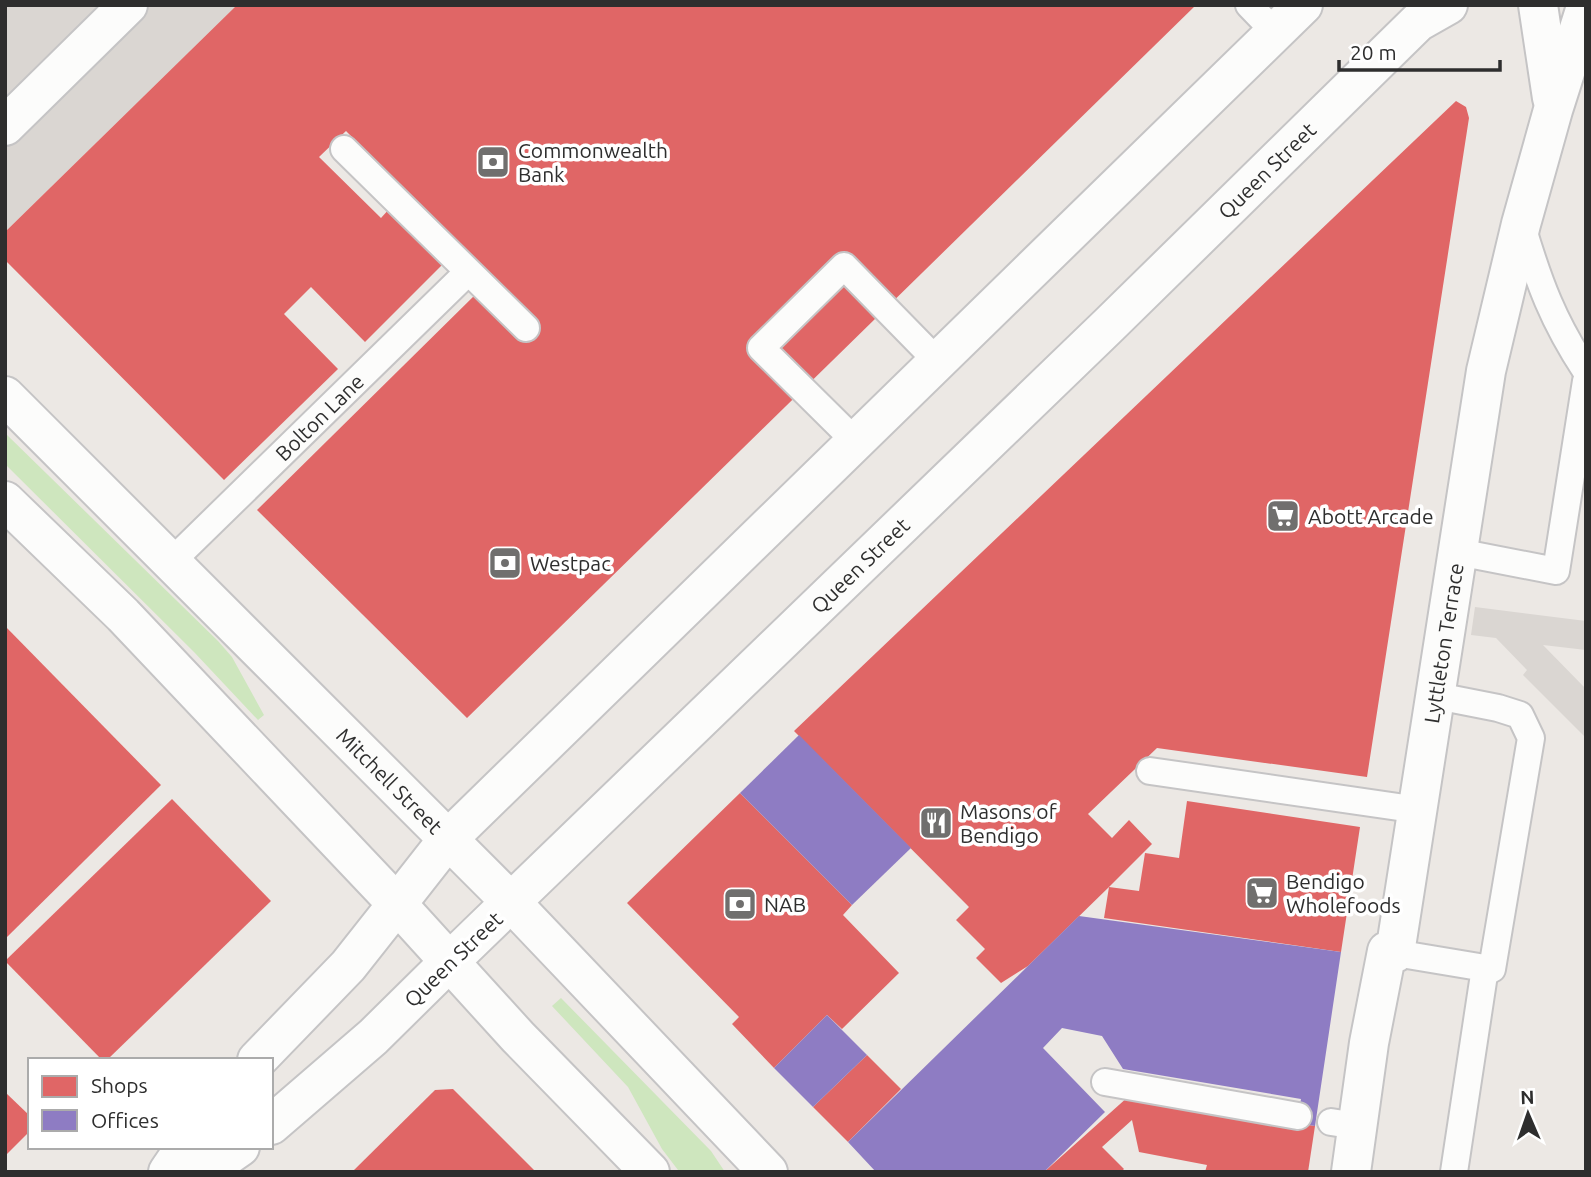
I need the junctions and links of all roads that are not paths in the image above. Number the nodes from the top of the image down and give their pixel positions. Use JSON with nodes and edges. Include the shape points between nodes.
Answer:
{"nodes":[{"id":1,"x":128,"y":5,"type":"edge"},
{"id":2,"x":1249,"y":5,"type":"edge"},
{"id":3,"x":1303,"y":5,"type":"edge"},
{"id":4,"x":1448,"y":5,"type":"edge"},
{"id":5,"x":1538,"y":5,"type":"edge"},
{"id":6,"x":1558,"y":5,"type":"edge"},
{"id":7,"x":1585,"y":10,"type":"edge"},
{"id":8,"x":1275,"y":32,"type":"junction"},
{"id":9,"x":1553,"y":110,"type":"junction"},
{"id":10,"x":5,"y":127,"type":"edge"},
{"id":11,"x":344,"y":149,"type":"dead end"},
{"id":12,"x":1521,"y":224,"type":"junction"},
{"id":13,"x":468,"y":272,"type":"junction"},
{"id":14,"x":526,"y":328,"type":"dead end"},
{"id":15,"x":938,"y":362,"type":"junction"},
{"id":16,"x":1586,"y":371,"type":"edge"},
{"id":17,"x":1586,"y":381,"type":"edge"},
{"id":18,"x":5,"y":396,"type":"edge"},
{"id":19,"x":856,"y":442,"type":"junction"},
{"id":20,"x":5,"y":500,"type":"edge"},
{"id":21,"x":1458,"y":552,"type":"junction"},
{"id":22,"x":172,"y":561,"type":"junction"},
{"id":23,"x":1437,"y":696,"type":"junction"},
{"id":24,"x":1150,"y":771,"type":"dead end"},
{"id":25,"x":1419,"y":810,"type":"junction"},
{"id":26,"x":449,"y":839,"type":"junction"},
{"id":27,"x":511,"y":902,"type":"junction"},
{"id":28,"x":397,"y":904,"type":"junction"},
{"id":29,"x":1395,"y":953,"type":"junction"},
{"id":30,"x":449,"y":963,"type":"junction"},
{"id":31,"x":1485,"y":968,"type":"junction"},
{"id":32,"x":259,"y":1058,"type":"edge"},
{"id":33,"x":1105,"y":1082,"type":"dead end"},
{"id":34,"x":1298,"y":1116,"type":"dead end"},
{"id":35,"x":273,"y":1123,"type":"edge"},
{"id":36,"x":185,"y":1149,"type":"edge"},
{"id":37,"x":237,"y":1149,"type":"edge"},
{"id":38,"x":168,"y":1172,"type":"edge"},
{"id":39,"x":204,"y":1172,"type":"edge"},
{"id":40,"x":650,"y":1172,"type":"edge"},
{"id":41,"x":768,"y":1172,"type":"edge"},
{"id":42,"x":1351,"y":1172,"type":"edge"},
{"id":43,"x":1454,"y":1172,"type":"edge"}],
"edges":[{"from":1,"to":10,"type":"street"},
{"from":2,"to":8,"type":"lane"},
{"from":3,"to":8,"type":"street"},
{"from":4,"to":27,"type":"street","name":"Queen Street","via":[[1418,22]]},
{"from":5,"to":9,"type":"street","name":"Lyttleton Terrace"},
{"from":6,"to":7,"type":"street"},
{"from":7,"to":9,"type":"street","name":"Lyttleton Terrace"},
{"from":8,"to":15,"type":"street"},
{"from":9,"to":12,"type":"street","name":"Lyttleton Terrace"},
{"from":11,"to":13,"type":"lane"},
{"from":12,"to":16,"type":"lane","via":[[1546,302]]},
{"from":12,"to":21,"type":"street","name":"Lyttleton Terrace","via":[[1486,371]]},
{"from":13,"to":14,"type":"lane"},
{"from":13,"to":22,"type":"lane","name":"Bolton Lane"},
{"from":15,"to":19,"type":"street"},
{"from":15,"to":19,"type":"lane","via":[[844,266],[761,348]]},
{"from":17,"to":21,"type":"lane","via":[[1556,571]]},
{"from":18,"to":22,"type":"street","name":"Mitchell Street"},
{"from":19,"to":26,"type":"street"},
{"from":20,"to":28,"type":"street","via":[[123,615]]},
{"from":21,"to":23,"type":"street","name":"Lyttleton Terrace"},
{"from":22,"to":26,"type":"street","name":"Mitchell Street"},
{"from":23,"to":25,"type":"street","name":"Lyttleton Terrace"},
{"from":23,"to":31,"type":"lane","via":[[1520,715],[1531,738],[1492,969]]},
{"from":24,"to":25,"type":"lane"},
{"from":25,"to":29,"type":"street","name":"Lyttleton Terrace"},
{"from":26,"to":27,"type":"street","name":"Mitchell Street"},
{"from":26,"to":28,"type":"street"},
{"from":27,"to":30,"type":"street","name":"Queen Street"},
{"from":27,"to":41,"type":"street","name":"Mitchell Street"},
{"from":28,"to":30,"type":"street"},
{"from":28,"to":32,"type":"street","via":[[348,966]]},
{"from":29,"to":31,"type":"lane"},
{"from":29,"to":42,"type":"street","name":"Lyttleton Terrace","via":[[1387,951],[1369,1043],[1344,1124]]},
{"from":30,"to":35,"type":"street","name":"Queen Street","via":[[373,1037]]},
{"from":30,"to":40,"type":"street"},
{"from":31,"to":43,"type":"lane"},
{"from":33,"to":34,"type":"lane"},
{"from":36,"to":38,"type":"street"},
{"from":37,"to":39,"type":"street"}]}
